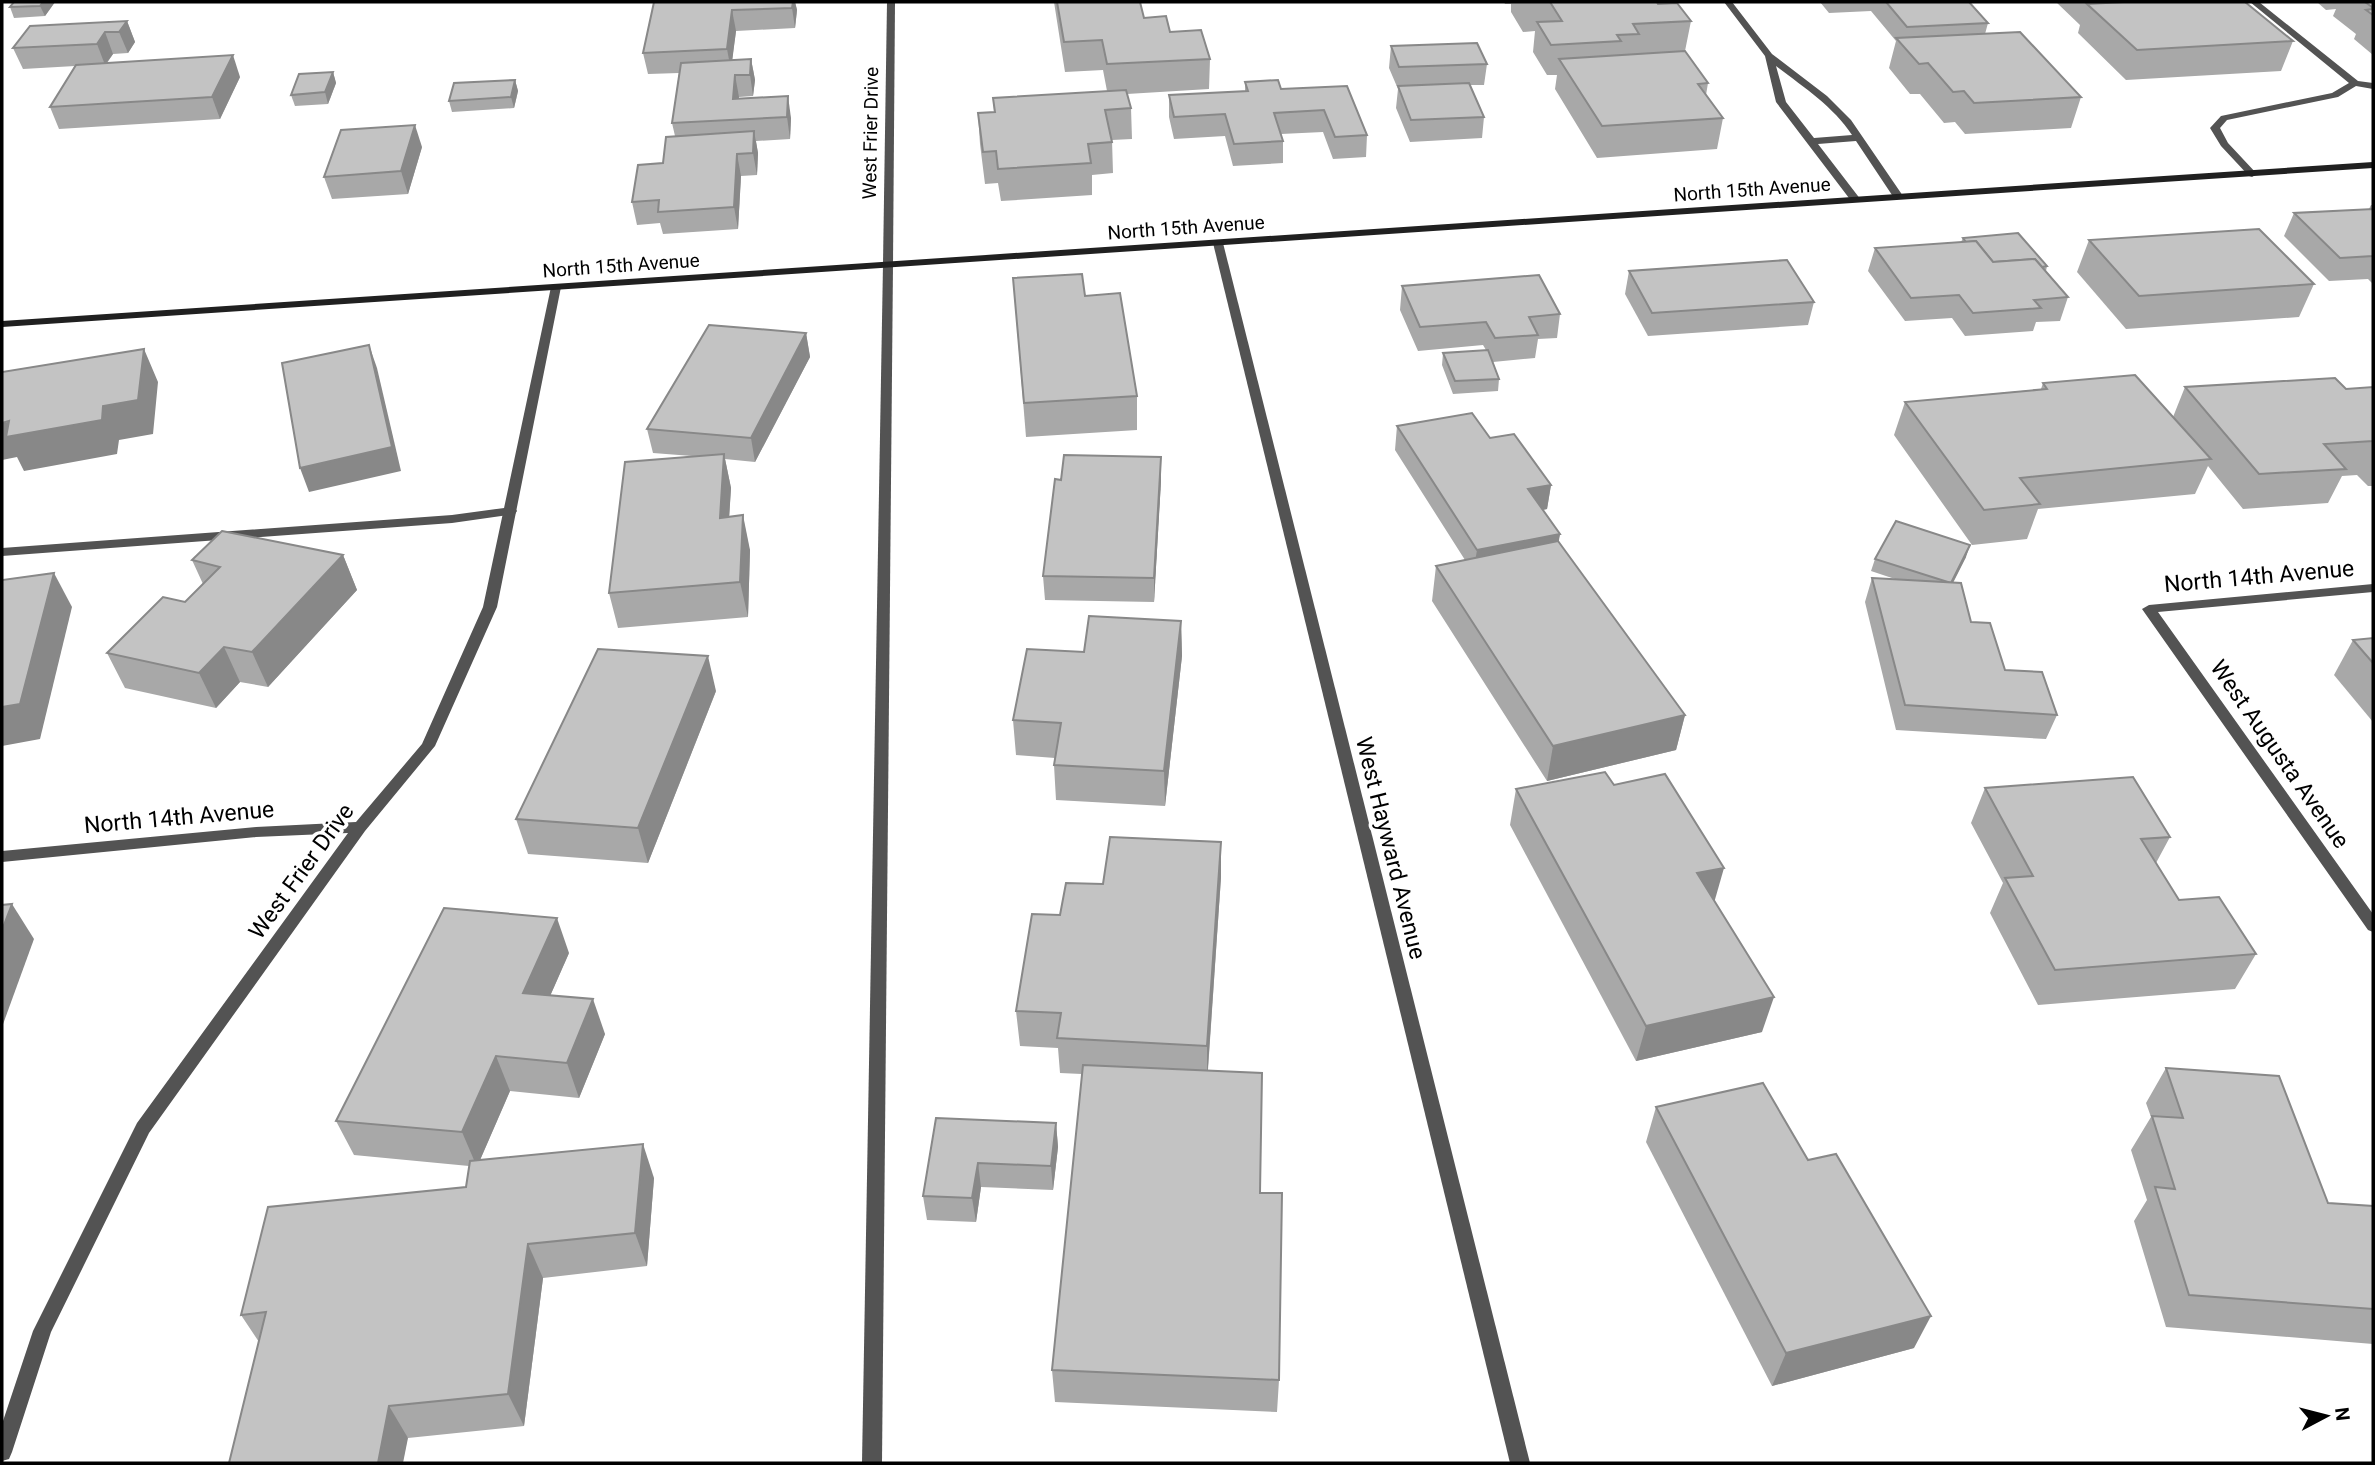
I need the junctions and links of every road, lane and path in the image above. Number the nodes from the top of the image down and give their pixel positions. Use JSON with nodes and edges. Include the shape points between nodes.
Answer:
{"nodes":[{"id":1,"x":891,"y":2,"type":"edge"},
{"id":2,"x":1728,"y":2,"type":"edge"},
{"id":3,"x":2254,"y":2,"type":"edge"},
{"id":4,"x":1769,"y":56,"type":"junction"},
{"id":5,"x":2355,"y":83,"type":"junction"},
{"id":6,"x":2373,"y":86,"type":"edge"},
{"id":7,"x":1858,"y":138,"type":"junction"},
{"id":8,"x":1812,"y":141,"type":"junction"},
{"id":9,"x":2373,"y":165,"type":"edge"},
{"id":10,"x":2252,"y":174,"type":"junction"},
{"id":11,"x":1898,"y":197,"type":"junction"},
{"id":12,"x":1856,"y":200,"type":"junction"},
{"id":13,"x":1218,"y":243,"type":"junction"},
{"id":14,"x":888,"y":264,"type":"junction"},
{"id":15,"x":556,"y":287,"type":"junction"},
{"id":16,"x":2,"y":324,"type":"edge"},
{"id":17,"x":511,"y":511,"type":"junction"},
{"id":18,"x":2,"y":552,"type":"edge"},
{"id":19,"x":2373,"y":588,"type":"edge"},
{"id":20,"x":2149,"y":609,"type":"joint"},
{"id":21,"x":360,"y":827,"type":"junction"},
{"id":22,"x":2,"y":856,"type":"edge"},
{"id":23,"x":2373,"y":926,"type":"edge"},
{"id":24,"x":2,"y":1452,"type":"edge"},
{"id":25,"x":872,"y":1463,"type":"edge"},
{"id":26,"x":1520,"y":1463,"type":"edge"}],
"edges":[{"from":1,"to":14,"type":"street","name":"West Frier Drive"},
{"from":2,"to":4,"type":"street"},
{"from":3,"to":5,"type":"street"},
{"from":4,"to":7,"type":"street","via":[[1824,98]]},
{"from":4,"to":8,"type":"street","via":[[1781,102]]},
{"from":5,"to":6,"type":"street"},
{"from":5,"to":10,"type":"street","via":[[2335,95],[2224,118],[2215,128],[2220,139]]},
{"from":7,"to":8,"type":"street"},
{"from":7,"to":11,"type":"street"},
{"from":8,"to":12,"type":"street"},
{"from":9,"to":10,"type":"street","name":"North 15th Avenue"},
{"from":10,"to":11,"type":"street","name":"North 15th Avenue"},
{"from":11,"to":12,"type":"street","name":"North 15th Avenue"},
{"from":12,"to":13,"type":"street","name":"North 15th Avenue"},
{"from":13,"to":14,"type":"street","name":"North 15th Avenue"},
{"from":13,"to":26,"type":"street","name":"West Hayward Avenue"},
{"from":14,"to":15,"type":"street","name":"North 15th Avenue"},
{"from":14,"to":25,"type":"street","name":"West Frier Drive"},
{"from":15,"to":16,"type":"street","name":"North 15th Avenue"},
{"from":15,"to":17,"type":"street","name":"West Frier Drive"},
{"from":17,"to":18,"type":"street"},
{"from":17,"to":21,"type":"street","name":"West Frier Drive","via":[[490,607],[428,746]]},
{"from":19,"to":20,"type":"street","name":"North 14th Avenue"},
{"from":20,"to":23,"type":"street","name":"West Augusta Avenue"},
{"from":21,"to":22,"type":"street","name":"North 14th Avenue"},
{"from":21,"to":24,"type":"street","name":"West Frier Drive","via":[[143,1128],[42,1331]]}]}
